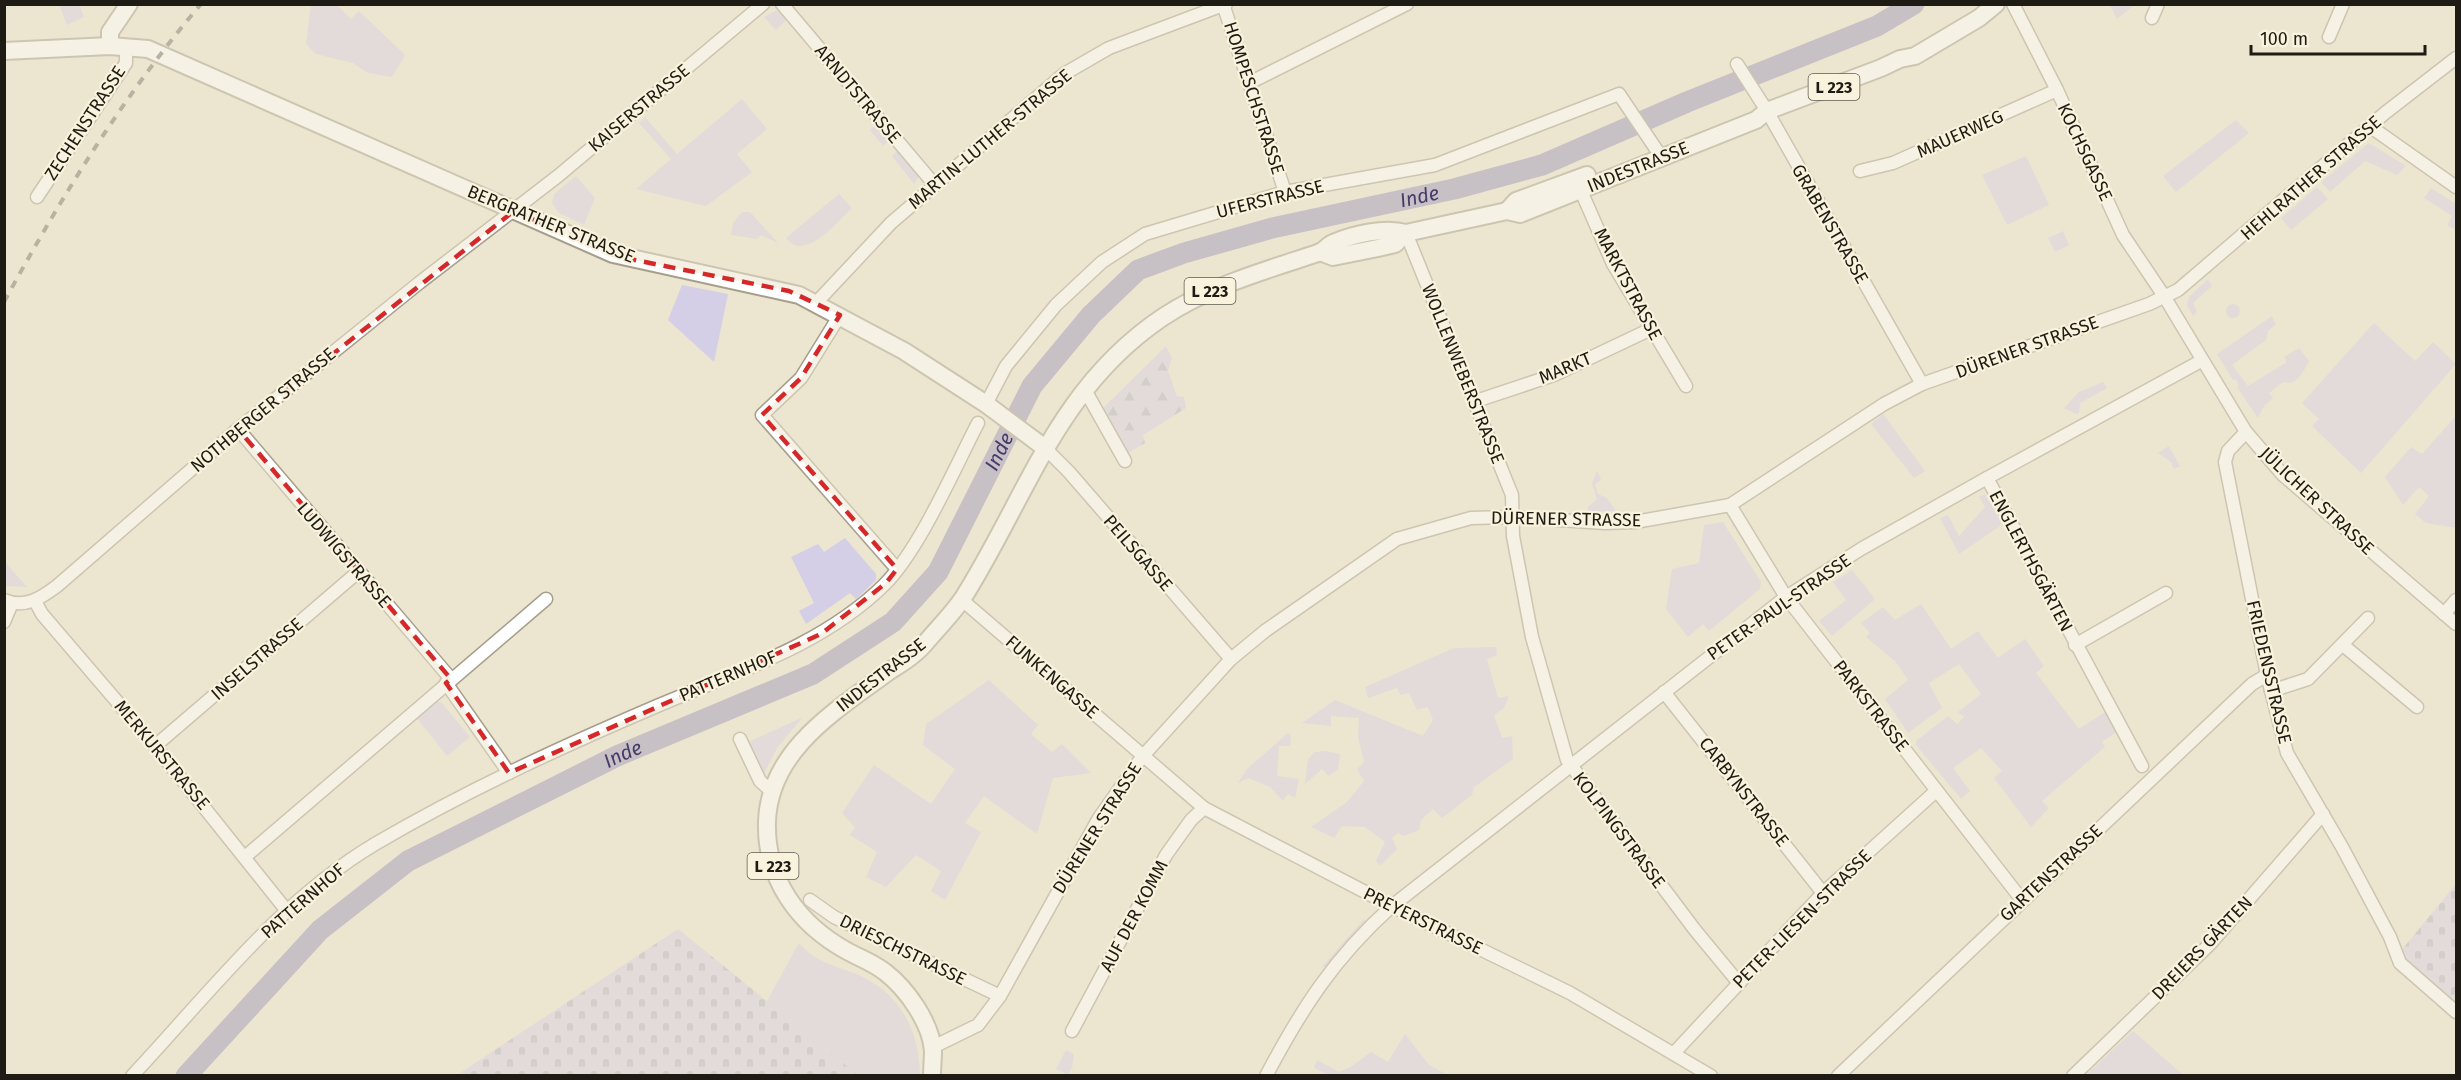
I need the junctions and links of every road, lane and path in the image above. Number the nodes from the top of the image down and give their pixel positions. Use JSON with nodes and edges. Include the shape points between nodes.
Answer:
{"nodes":[{"id":1,"x":129,"y":4,"type":"edge"},
{"id":2,"x":763,"y":4,"type":"edge"},
{"id":3,"x":782,"y":4,"type":"edge"},
{"id":4,"x":1407,"y":4,"type":"edge"},
{"id":5,"x":1982,"y":4,"type":"edge"},
{"id":6,"x":1996,"y":4,"type":"edge"},
{"id":7,"x":2013,"y":4,"type":"edge"},
{"id":8,"x":2158,"y":4,"type":"edge"},
{"id":9,"x":2343,"y":4,"type":"edge"},
{"id":10,"x":1224,"y":5,"type":"edge"},
{"id":11,"x":2152,"y":18,"type":"dead end"},
{"id":12,"x":2329,"y":38,"type":"dead end"},
{"id":13,"x":118,"y":46,"type":"junction"},
{"id":14,"x":4,"y":51,"type":"edge"},
{"id":15,"x":1900,"y":58,"type":"junction"},
{"id":16,"x":2457,"y":58,"type":"edge"},
{"id":17,"x":1737,"y":64,"type":"dead end"},
{"id":18,"x":1249,"y":83,"type":"junction"},
{"id":19,"x":2057,"y":90,"type":"junction"},
{"id":20,"x":1767,"y":111,"type":"junction"},
{"id":21,"x":2371,"y":127,"type":"junction"},
{"id":22,"x":1656,"y":148,"type":"junction"},
{"id":23,"x":1860,"y":171,"type":"dead end"},
{"id":24,"x":934,"y":184,"type":"junction"},
{"id":25,"x":1578,"y":185,"type":"junction"},
{"id":26,"x":2457,"y":187,"type":"edge"},
{"id":27,"x":1285,"y":192,"type":"junction"},
{"id":28,"x":37,"y":197,"type":"dead end"},
{"id":29,"x":514,"y":211,"type":"junction"},
{"id":30,"x":1406,"y":233,"type":"junction"},
{"id":31,"x":2164,"y":296,"type":"junction"},
{"id":32,"x":816,"y":303,"type":"junction"},
{"id":33,"x":840,"y":315,"type":"junction"},
{"id":34,"x":1651,"y":328,"type":"junction"},
{"id":35,"x":2201,"y":361,"type":"junction"},
{"id":36,"x":1922,"y":384,"type":"junction"},
{"id":37,"x":1686,"y":386,"type":"dead end"},
{"id":38,"x":1085,"y":390,"type":"junction"},
{"id":39,"x":1476,"y":401,"type":"junction"},
{"id":40,"x":992,"y":408,"type":"junction"},
{"id":41,"x":978,"y":423,"type":"dead end"},
{"id":42,"x":238,"y":429,"type":"junction"},
{"id":43,"x":2246,"y":432,"type":"junction"},
{"id":44,"x":1045,"y":448,"type":"junction"},
{"id":45,"x":1125,"y":461,"type":"dead end"},
{"id":46,"x":1987,"y":478,"type":"junction"},
{"id":47,"x":1730,"y":505,"type":"junction"},
{"id":48,"x":1512,"y":517,"type":"junction"},
{"id":49,"x":897,"y":569,"type":"junction"},
{"id":50,"x":358,"y":572,"type":"junction"},
{"id":51,"x":2166,"y":593,"type":"dead end"},
{"id":52,"x":1786,"y":597,"type":"junction"},
{"id":53,"x":546,"y":599,"type":"dead end"},
{"id":54,"x":962,"y":600,"type":"junction"},
{"id":55,"x":2457,"y":600,"type":"edge"},
{"id":56,"x":35,"y":601,"type":"junction"},
{"id":57,"x":8,"y":602,"type":"edge"},
{"id":58,"x":2444,"y":614,"type":"junction"},
{"id":59,"x":2368,"y":618,"type":"dead end"},
{"id":60,"x":4,"y":622,"type":"edge"},
{"id":61,"x":2457,"y":624,"type":"edge"},
{"id":62,"x":2075,"y":645,"type":"junction"},
{"id":63,"x":2343,"y":645,"type":"junction"},
{"id":64,"x":1231,"y":659,"type":"junction"},
{"id":65,"x":2267,"y":675,"type":"junction"},
{"id":66,"x":449,"y":681,"type":"junction"},
{"id":67,"x":2271,"y":691,"type":"junction"},
{"id":68,"x":1664,"y":692,"type":"junction"},
{"id":69,"x":2417,"y":708,"type":"dead end"},
{"id":70,"x":740,"y":739,"type":"dead end"},
{"id":71,"x":155,"y":746,"type":"junction"},
{"id":72,"x":1142,"y":757,"type":"junction"},
{"id":73,"x":2142,"y":766,"type":"dead end"},
{"id":74,"x":1571,"y":767,"type":"junction"},
{"id":75,"x":509,"y":773,"type":"junction"},
{"id":76,"x":1936,"y":791,"type":"junction"},
{"id":77,"x":772,"y":792,"type":"junction"},
{"id":78,"x":1204,"y":807,"type":"junction"},
{"id":79,"x":2323,"y":814,"type":"junction"},
{"id":80,"x":246,"y":856,"type":"junction"},
{"id":81,"x":1823,"y":893,"type":"junction"},
{"id":82,"x":810,"y":900,"type":"dead end"},
{"id":83,"x":2022,"y":900,"type":"junction"},
{"id":84,"x":1392,"y":906,"type":"junction"},
{"id":85,"x":287,"y":910,"type":"junction"},
{"id":86,"x":1738,"y":982,"type":"junction"},
{"id":87,"x":1000,"y":996,"type":"junction"},
{"id":88,"x":2457,"y":1012,"type":"edge"},
{"id":89,"x":1072,"y":1031,"type":"dead end"},
{"id":90,"x":933,"y":1047,"type":"junction"},
{"id":91,"x":1674,"y":1053,"type":"junction"},
{"id":92,"x":132,"y":1076,"type":"edge"},
{"id":93,"x":932,"y":1076,"type":"edge"},
{"id":94,"x":1266,"y":1076,"type":"edge"},
{"id":95,"x":1711,"y":1076,"type":"edge"},
{"id":96,"x":1838,"y":1076,"type":"edge"},
{"id":97,"x":2073,"y":1076,"type":"edge"}],
"edges":[{"from":1,"to":13,"type":"main road","via":[[110,32]]},
{"from":2,"to":29,"type":"street","name":"KAISERSTRASSE"},
{"from":3,"to":24,"type":"street","name":"ARNDTSTRASSE"},
{"from":4,"to":18,"type":"street"},
{"from":5,"to":15,"type":"main road","name":"INDESTRASSE","number":"L 223"},
{"from":6,"to":15,"type":"main road","name":"INDESTRASSE","number":"L 223","via":[[1943,41],[1915,56]]},
{"from":7,"to":19,"type":"street","name":"KOCHSGASSE"},
{"from":8,"to":11,"type":"street"},
{"from":9,"to":12,"type":"street"},
{"from":10,"to":18,"type":"street","name":"HOMPESCHSTRASSE"},
{"from":10,"to":24,"type":"street","name":"MARTIN-LUTHER-STRASSE","via":[[1109,48],[1064,74]]},
{"from":13,"to":14,"type":"main road","name":"ZECHENSTRASSE"},
{"from":13,"to":28,"type":"street","name":"ZECHENSTRASSE","via":[[126,63]]},
{"from":13,"to":29,"type":"main road","name":"BERGRATHER STRASSE","via":[[159,54]]},
{"from":15,"to":20,"type":"main road","name":"INDESTRASSE","number":"L 223"},
{"from":16,"to":21,"type":"street","name":"HEHLRATHER STRASSE"},
{"from":17,"to":20,"type":"street","name":"GRABENSTRASSE"},
{"from":18,"to":27,"type":"street","name":"HOMPESCHSTRASSE"},
{"from":19,"to":23,"type":"street","name":"MAUERWEG","via":[[1893,163]]},
{"from":19,"to":31,"type":"street","name":"KOCHSGASSE","via":[[2123,235]]},
{"from":20,"to":22,"type":"main road","name":"INDESTRASSE","number":"L 223","via":[[1752,110]]},
{"from":20,"to":36,"type":"street","name":"GRABENSTRASSE"},
{"from":21,"to":26,"type":"street"},
{"from":21,"to":31,"type":"street","name":"HEHLRATHER STRASSE","via":[[2186,285]]},
{"from":22,"to":25,"type":"main road","name":"INDESTRASSE","number":"L 223"},
{"from":22,"to":27,"type":"street","name":"UFERSTRASSE","via":[[1619,94],[1435,165]]},
{"from":24,"to":32,"type":"street","name":"MARTIN-LUTHER-STRASSE","via":[[891,223]]},
{"from":25,"to":30,"type":"main road","name":"INDESTRASSE","number":"L 223","via":[[1520,214],[1507,211]]},
{"from":25,"to":34,"type":"street","name":"MARKTSTRASSE","via":[[1613,264]]},
{"from":27,"to":40,"type":"street","name":"UFERSTRASSE","via":[[1145,234],[1102,262],[1056,305],[1006,366]]},
{"from":29,"to":32,"type":"main road","name":"BERGRATHER STRASSE","via":[[620,257],[789,291]]},
{"from":29,"to":42,"type":"street","name":"NOTHBERGER STRASSE"},
{"from":30,"to":38,"type":"main road","name":"INDESTRASSE","number":"L 223","via":[[1393,229],[1332,243],[1320,252],[1254,272],[1204,294],[1164,317],[1114,358]]},
{"from":30,"to":39,"type":"street","name":"WOLLENWEBERSTRASSE"},
{"from":31,"to":35,"type":"street","name":"JÜLICHER STRASSE"},
{"from":31,"to":36,"type":"street","name":"DÜRENER STRASSE"},
{"from":32,"to":33,"type":"main road","name":"BERGRATHER STRASSE"},
{"from":33,"to":40,"type":"main road","name":"BERGRATHER STRASSE"},
{"from":33,"to":49,"type":"street","via":[[801,378],[762,415]]},
{"from":34,"to":37,"type":"street","name":"MARKTSTRASSE"},
{"from":34,"to":39,"type":"street","name":"MARKT","via":[[1554,375]]},
{"from":35,"to":43,"type":"street","name":"JÜLICHER STRASSE"},
{"from":35,"to":46,"type":"street","name":"PETER-PAUL-STRASSE"},
{"from":36,"to":47,"type":"street","name":"DÜRENER STRASSE","via":[[1884,404]]},
{"from":38,"to":44,"type":"main road","name":"INDESTRASSE","number":"L 223"},
{"from":38,"to":45,"type":"street"},
{"from":39,"to":48,"type":"street","name":"WOLLENWEBERSTRASSE","via":[[1512,495]]},
{"from":40,"to":44,"type":"main road","name":"BERGRATHER STRASSE"},
{"from":41,"to":49,"type":"street","name":"PATTERNHOF"},
{"from":42,"to":50,"type":"street","name":"LUDWIGSTRASSE"},
{"from":42,"to":56,"type":"street","name":"NOTHBERGER STRASSE"},
{"from":43,"to":58,"type":"street","name":"JÜLICHER STRASSE","via":[[2283,475]]},
{"from":43,"to":65,"type":"street","name":"FRIEDENSSTRASSE","via":[[2233,444],[2225,462]]},
{"from":44,"to":54,"type":"main road","name":"INDESTRASSE","number":"L 223"},
{"from":44,"to":64,"type":"street","name":"PEILSGASSE"},
{"from":46,"to":52,"type":"street","name":"PETER-PAUL-STRASSE","via":[[1861,549]]},
{"from":46,"to":62,"type":"street","name":"ENGLERTHSGÄRTEN"},
{"from":47,"to":48,"type":"street","name":"DÜRENER STRASSE","via":[[1635,522]]},
{"from":47,"to":52,"type":"street","name":"PARKSTRASSE"},
{"from":48,"to":64,"type":"street","name":"DÜRENER STRASSE","via":[[1471,519],[1397,539]]},
{"from":48,"to":74,"type":"street","name":"KOLPINGSTRASSE","via":[[1532,637]]},
{"from":49,"to":75,"type":"street","name":"PATTERNHOF","via":[[851,615],[821,634]]},
{"from":50,"to":66,"type":"street","name":"LUDWIGSTRASSE"},
{"from":50,"to":71,"type":"street","name":"INSELSTRASSE"},
{"from":51,"to":62,"type":"street","name":"ENGLERTHSGÄRTEN"},
{"from":52,"to":68,"type":"street","name":"PETER-PAUL-STRASSE"},
{"from":52,"to":76,"type":"street","name":"PARKSTRASSE"},
{"from":53,"to":66,"type":"street"},
{"from":54,"to":72,"type":"street","name":"FUNKENGASSE"},
{"from":54,"to":77,"type":"main road","name":"INDESTRASSE","number":"L 223","via":[[921,648],[807,735],[793,752]]},
{"from":55,"to":58,"type":"street"},
{"from":56,"to":57,"type":"street"},
{"from":56,"to":71,"type":"street","name":"MERKURSTRASSE"},
{"from":57,"to":60,"type":"street"},
{"from":58,"to":61,"type":"street","name":"JÜLICHER STRASSE"},
{"from":59,"to":63,"type":"street"},
{"from":62,"to":73,"type":"street","name":"ENGLERTHSGÄRTEN"},
{"from":63,"to":67,"type":"street","via":[[2308,679]]},
{"from":63,"to":69,"type":"street"},
{"from":64,"to":72,"type":"street","name":"DÜRENER STRASSE"},
{"from":65,"to":67,"type":"street","name":"FRIEDENSSTRASSE"},
{"from":65,"to":83,"type":"street","name":"GARTENSTRASSE","via":[[2252,684]]},
{"from":66,"to":75,"type":"street"},
{"from":66,"to":80,"type":"street"},
{"from":67,"to":79,"type":"street","name":"FRIEDENSSTRASSE","via":[[2287,753]]},
{"from":68,"to":74,"type":"street","name":"PETER-PAUL-STRASSE"},
{"from":68,"to":81,"type":"street","name":"CARBYNSTRASSE"},
{"from":70,"to":77,"type":"street","via":[[760,781]]},
{"from":71,"to":80,"type":"street","name":"MERKURSTRASSE"},
{"from":72,"to":78,"type":"street","name":"PREYERSTRASSE"},
{"from":72,"to":87,"type":"street","name":"DÜRENER STRASSE","via":[[1099,818]]},
{"from":74,"to":84,"type":"street","name":"PETER-PAUL-STRASSE"},
{"from":74,"to":86,"type":"street","name":"KOLPINGSTRASSE"},
{"from":75,"to":85,"type":"street","name":"PATTERNHOF","via":[[373,845]]},
{"from":76,"to":81,"type":"street","name":"PETER-LIESEN-STRASSE"},
{"from":76,"to":83,"type":"street","name":"PARKSTRASSE"},
{"from":77,"to":90,"type":"main road","name":"INDESTRASSE","number":"L 223","via":[[767,831],[781,889],[812,928],[883,970],[909,997]]},
{"from":78,"to":84,"type":"street","name":"PREYERSTRASSE"},
{"from":78,"to":89,"type":"street","name":"AUF DER KOMM","via":[[1166,855]]},
{"from":79,"to":88,"type":"street","name":"FRIEDENSSTRASSE","via":[[2385,927],[2400,963]]},
{"from":79,"to":97,"type":"street","name":"DREIERS GÄRTEN","via":[[2210,944]]},
{"from":80,"to":85,"type":"street","name":"MERKURSTRASSE"},
{"from":81,"to":86,"type":"street","name":"PETER-LIESEN-STRASSE"},
{"from":82,"to":87,"type":"street","name":"DRIESCHSTRASSE","via":[[834,917]]},
{"from":83,"to":96,"type":"street","name":"GARTENSTRASSE"},
{"from":84,"to":91,"type":"street","name":"PREYERSTRASSE","via":[[1570,993]]},
{"from":84,"to":94,"type":"street","name":"PETER-PAUL-STRASSE","via":[[1363,932],[1321,981]]},
{"from":85,"to":92,"type":"street","name":"PATTERNHOF"},
{"from":86,"to":91,"type":"street","name":"PETER-LIESEN-STRASSE"},
{"from":87,"to":90,"type":"street","name":"DÜRENER STRASSE","via":[[978,1025]]},
{"from":90,"to":93,"type":"main road","number":"L 223"},
{"from":91,"to":95,"type":"street","name":"PREYERSTRASSE"}]}
